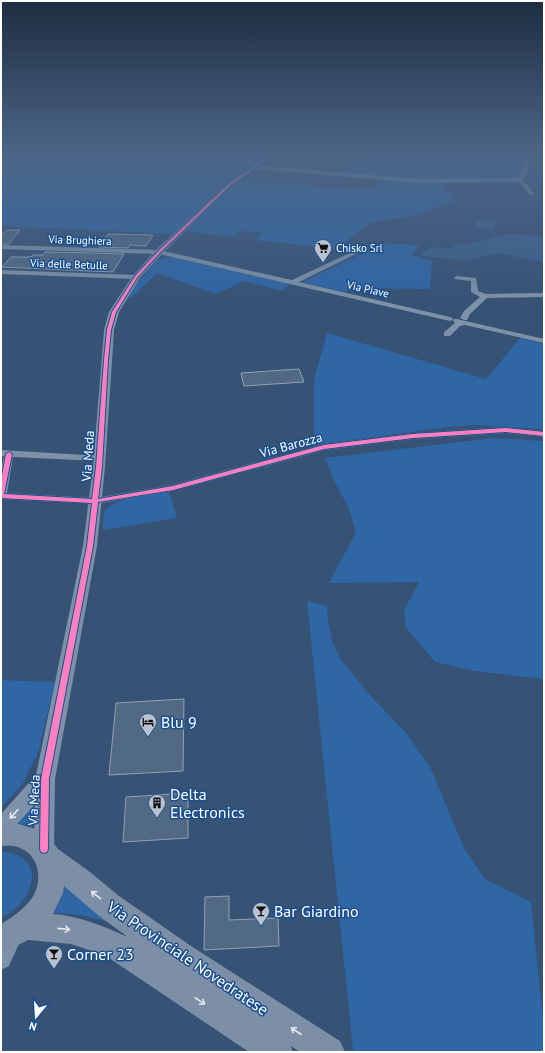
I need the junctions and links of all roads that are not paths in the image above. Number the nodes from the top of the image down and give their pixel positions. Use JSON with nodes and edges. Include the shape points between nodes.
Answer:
{"nodes":[{"id":1,"x":208,"y":205,"type":"edge"},
{"id":2,"x":14,"y":240,"type":"dead end"},
{"id":3,"x":4,"y":247,"type":"edge"},
{"id":4,"x":159,"y":252,"type":"junction"},
{"id":5,"x":356,"y":252,"type":"dead end"},
{"id":6,"x":1,"y":272,"type":"edge"},
{"id":7,"x":136,"y":277,"type":"junction"},
{"id":8,"x":457,"y":278,"type":"dead end"},
{"id":9,"x":292,"y":283,"type":"junction"},
{"id":10,"x":544,"y":294,"type":"edge"},
{"id":11,"x":485,"y":296,"type":"junction"},
{"id":12,"x":460,"y":318,"type":"junction"},
{"id":13,"x":447,"y":334,"type":"dead end"},
{"id":14,"x":544,"y":341,"type":"edge"},
{"id":15,"x":544,"y":434,"type":"edge"},
{"id":16,"x":5,"y":453,"type":"edge"},
{"id":17,"x":99,"y":458,"type":"junction"},
{"id":18,"x":1,"y":496,"type":"edge"},
{"id":19,"x":95,"y":501,"type":"junction"},
{"id":20,"x":45,"y":779,"type":"junction"},
{"id":21,"x":1,"y":828,"type":"edge"},
{"id":22,"x":1,"y":834,"type":"edge"},
{"id":23,"x":47,"y":854,"type":"junction"},
{"id":24,"x":10,"y":939,"type":"edge"},
{"id":25,"x":277,"y":1052,"type":"edge"},
{"id":26,"x":329,"y":1052,"type":"edge"}],
"edges":[{"from":1,"to":4,"type":"street","name":"Via Meda"},
{"from":2,"to":3,"type":"street"},
{"from":3,"to":4,"type":"street","name":"Via Brughiera"},
{"from":4,"to":7,"type":"street","name":"Via Meda"},
{"from":4,"to":9,"type":"street","name":"Via Piave"},
{"from":5,"to":9,"type":"street"},
{"from":6,"to":7,"type":"street","name":"Via delle Betulle"},
{"from":7,"to":17,"type":"street","name":"Via Meda","via":[[114,312],[109,330]]},
{"from":8,"to":11,"type":"street","via":[[474,279],[475,292]]},
{"from":9,"to":12,"type":"street","name":"Via Piave","via":[[440,316]]},
{"from":10,"to":11,"type":"street"},
{"from":11,"to":12,"type":"street"},
{"from":12,"to":13,"type":"street","via":[[458,324]]},
{"from":12,"to":14,"type":"street","name":"Via Piave"},
{"from":15,"to":19,"type":"street","name":"Via Barozza","via":[[506,430],[421,435],[324,447],[173,488]]},
{"from":16,"to":17,"type":"street"},
{"from":16,"to":18,"type":"street"},
{"from":17,"to":19,"type":"street","name":"Via Meda"},
{"from":18,"to":19,"type":"street","name":"Via Barozza"},
{"from":19,"to":20,"type":"street","name":"Via Meda","via":[[90,546]]},
{"from":20,"to":21,"type":"street","name":"Via Meda","one_way":true},
{"from":20,"to":23,"type":"street","name":"Via Meda"},
{"from":22,"to":23,"type":"main road","name":"Via Provinciale Novedratese","via":[[34,840]]},
{"from":23,"to":24,"type":"main road","via":[[52,870],[49,894],[39,911]]},
{"from":26,"to":23,"type":"main road","name":"Via Provinciale Novedratese","one_way":true,"via":[[183,958],[109,906]]},
{"from":24,"to":25,"type":"main road","name":"Via Provinciale Novedratese","one_way":true,"via":[[71,930],[95,937],[119,948]]}]}
